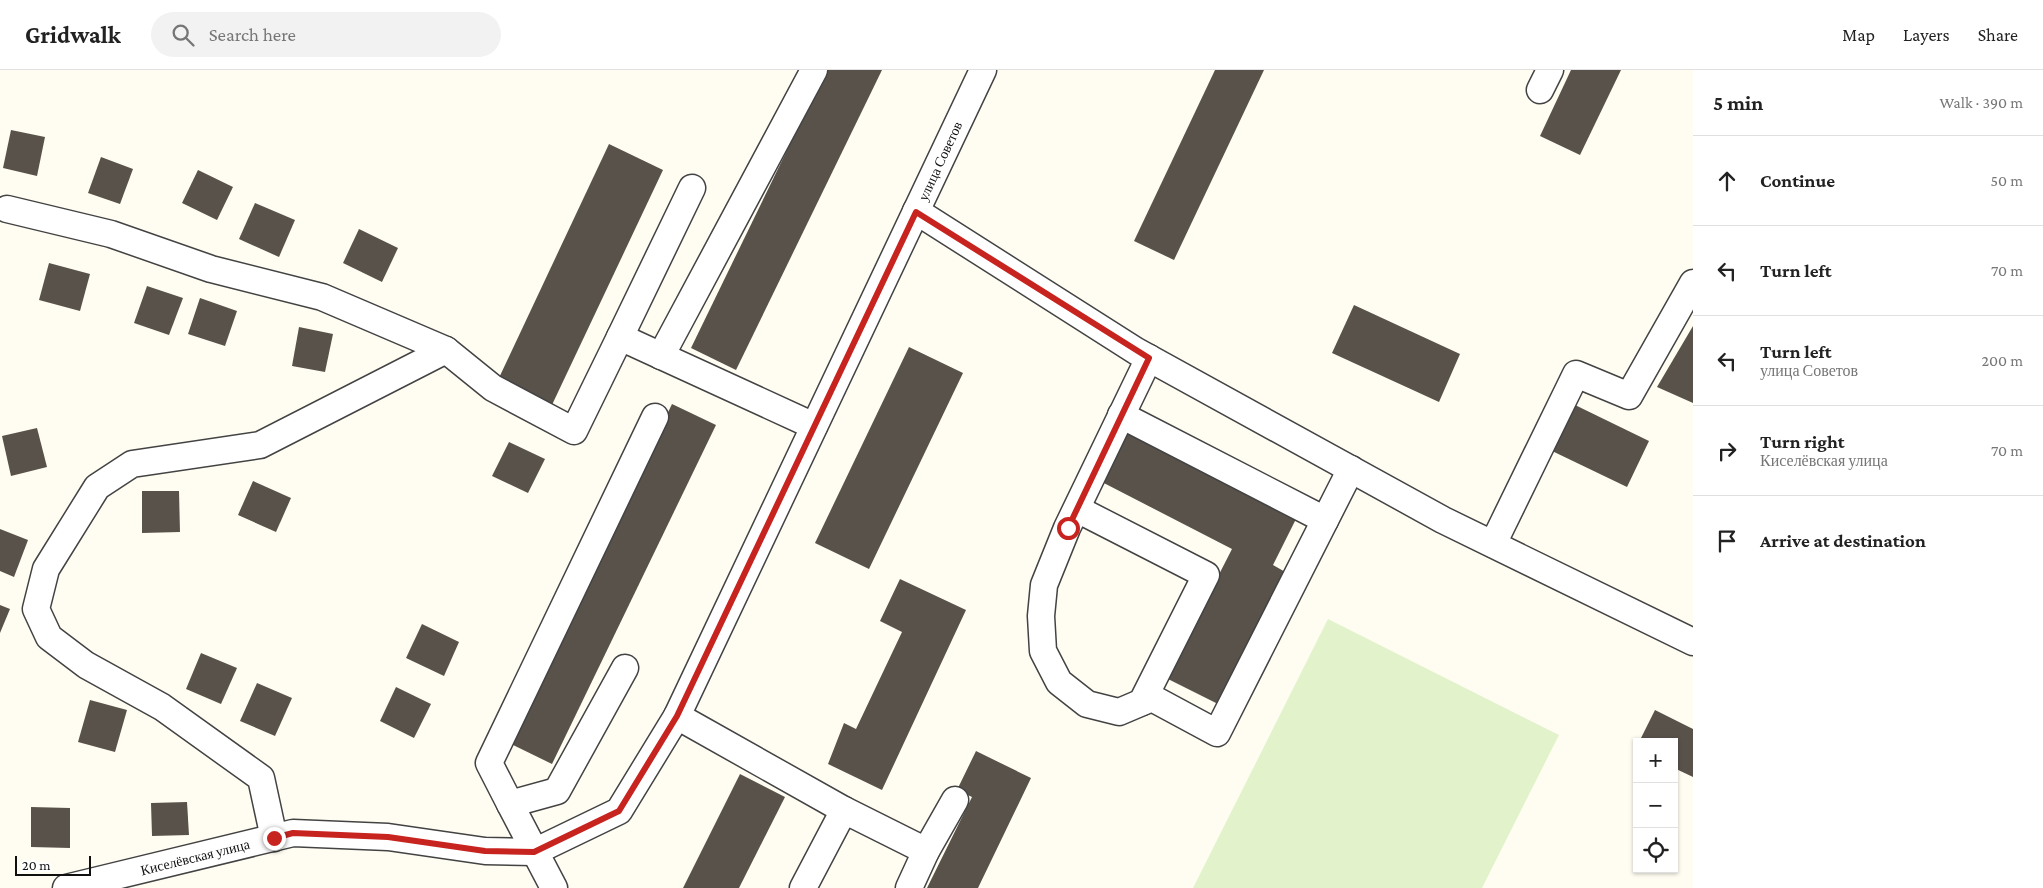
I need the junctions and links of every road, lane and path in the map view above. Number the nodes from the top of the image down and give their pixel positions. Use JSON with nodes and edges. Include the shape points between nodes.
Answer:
{"nodes":[{"id":1,"x":814,"y":70,"type":"edge"},
{"id":2,"x":983,"y":70,"type":"edge"},
{"id":3,"x":692,"y":188,"type":"dead end"},
{"id":4,"x":8,"y":209,"type":"dead end"},
{"id":5,"x":916,"y":212,"type":"junction"},
{"id":6,"x":1693,"y":283,"type":"edge"},
{"id":7,"x":620,"y":337,"type":"junction"},
{"id":8,"x":446,"y":350,"type":"junction"},
{"id":9,"x":661,"y":356,"type":"junction"},
{"id":10,"x":1149,"y":358,"type":"junction"},
{"id":11,"x":1121,"y":415,"type":"junction"},
{"id":12,"x":655,"y":417,"type":"dead end"},
{"id":13,"x":814,"y":426,"type":"junction"},
{"id":14,"x":1351,"y":469,"type":"junction"},
{"id":15,"x":1077,"y":509,"type":"junction"},
{"id":16,"x":1325,"y":520,"type":"junction"},
{"id":17,"x":1493,"y":544,"type":"junction"},
{"id":18,"x":1693,"y":642,"type":"edge"},
{"id":19,"x":625,"y":668,"type":"dead end"},
{"id":20,"x":1142,"y":702,"type":"junction"},
{"id":21,"x":677,"y":716,"type":"junction"},
{"id":22,"x":955,"y":800,"type":"dead end"},
{"id":23,"x":510,"y":804,"type":"junction"},
{"id":24,"x":844,"y":810,"type":"junction"},
{"id":25,"x":274,"y":838,"type":"junction"},
{"id":26,"x":926,"y":851,"type":"junction"},
{"id":27,"x":534,"y":852,"type":"junction"},
{"id":28,"x":66,"y":888,"type":"edge"},
{"id":29,"x":554,"y":888,"type":"edge"},
{"id":30,"x":803,"y":888,"type":"edge"},
{"id":31,"x":909,"y":888,"type":"edge"}],
"edges":[{"from":1,"to":9,"type":"street"},
{"from":2,"to":5,"type":"street","name":"улица Советов"},
{"from":3,"to":7,"type":"street"},
{"from":4,"to":8,"type":"street","via":[[111,234],[211,270],[322,297]]},
{"from":5,"to":10,"type":"street"},
{"from":5,"to":13,"type":"street","name":"улица Советов"},
{"from":6,"to":17,"type":"street","via":[[1629,396],[1576,374]]},
{"from":7,"to":8,"type":"street","via":[[574,431],[493,388]]},
{"from":7,"to":9,"type":"street"},
{"from":8,"to":25,"type":"street","via":[[260,445],[132,464],[97,487],[46,569],[36,609],[49,637],[86,665],[162,706],[261,778]]},
{"from":9,"to":13,"type":"street"},
{"from":10,"to":11,"type":"street"},
{"from":10,"to":14,"type":"street"},
{"from":11,"to":15,"type":"street"},
{"from":11,"to":16,"type":"street"},
{"from":12,"to":23,"type":"street","via":[[490,763]]},
{"from":13,"to":21,"type":"street","name":"улица Советов"},
{"from":14,"to":16,"type":"street"},
{"from":14,"to":17,"type":"street"},
{"from":15,"to":20,"type":"street","via":[[1044,585],[1041,616],[1043,651],[1059,682],[1086,704],[1119,712]]},
{"from":15,"to":20,"type":"street","via":[[1206,575]]},
{"from":16,"to":20,"type":"street","via":[[1217,733],[1152,698]]},
{"from":17,"to":18,"type":"street"},
{"from":19,"to":23,"type":"street","via":[[557,790]]},
{"from":21,"to":24,"type":"street"},
{"from":21,"to":27,"type":"street","name":"улица Советов","via":[[619,811]]},
{"from":22,"to":26,"type":"street"},
{"from":23,"to":27,"type":"street"},
{"from":24,"to":26,"type":"street"},
{"from":24,"to":30,"type":"street"},
{"from":25,"to":27,"type":"street","name":"Киселёвская улица","via":[[293,833],[388,837],[485,851]]},
{"from":25,"to":28,"type":"street","name":"Киселёвская улица"},
{"from":26,"to":31,"type":"street"},
{"from":27,"to":29,"type":"street"}]}
